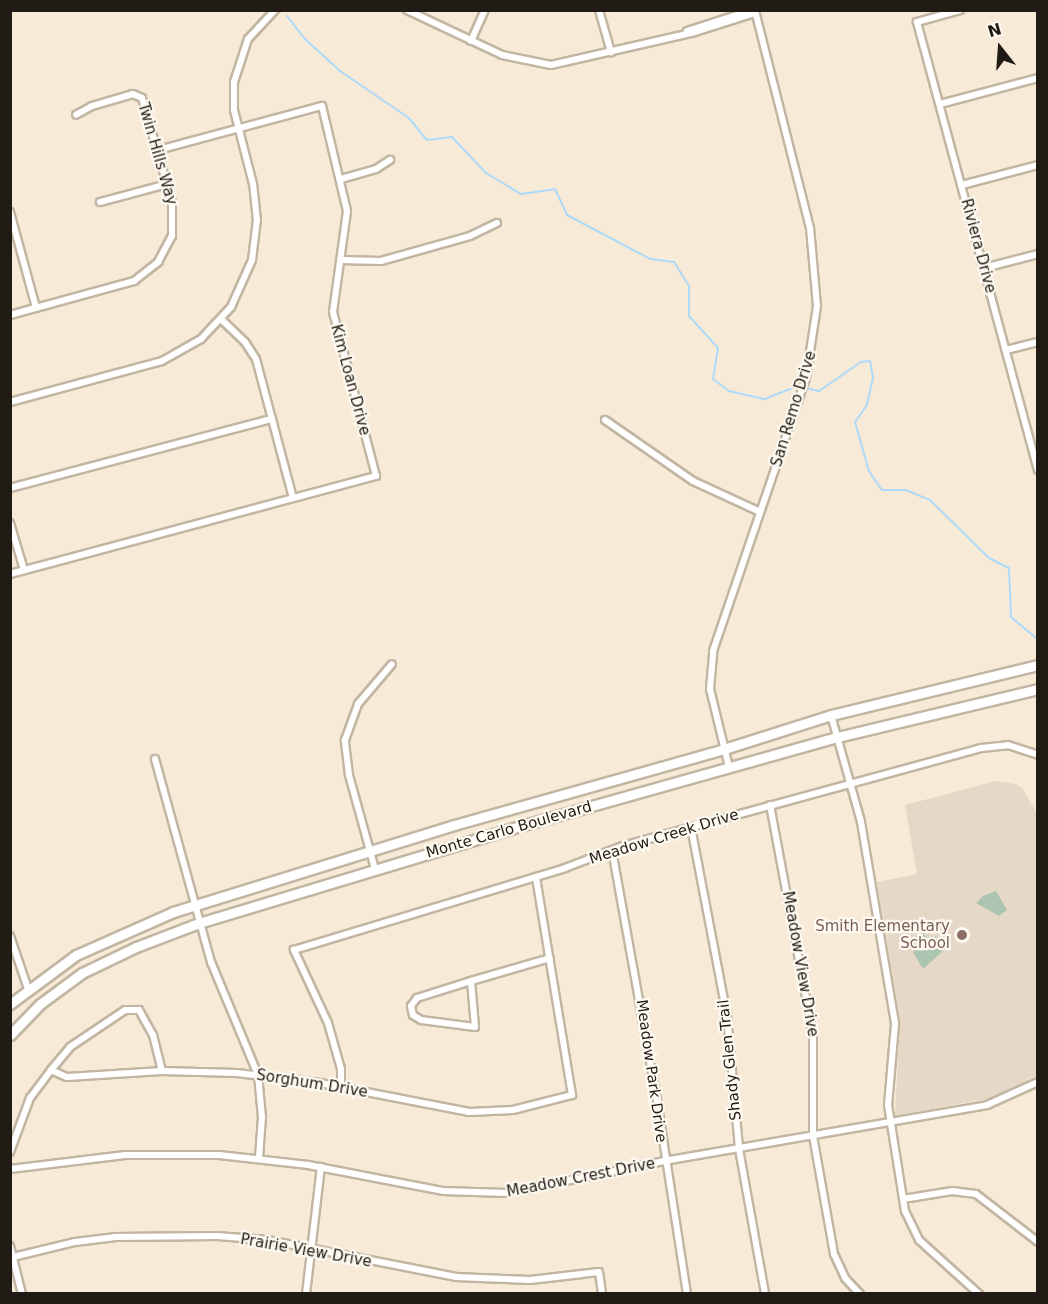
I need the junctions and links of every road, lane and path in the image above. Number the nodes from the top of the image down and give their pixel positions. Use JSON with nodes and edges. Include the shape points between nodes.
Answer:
{"nodes":[{"id":1,"x":275,"y":10,"type":"edge"},
{"id":2,"x":407,"y":10,"type":"edge"},
{"id":3,"x":486,"y":10,"type":"edge"},
{"id":4,"x":599,"y":10,"type":"edge"},
{"id":5,"x":960,"y":10,"type":"edge"},
{"id":6,"x":753,"y":13,"type":"edge"},
{"id":7,"x":471,"y":41,"type":"junction"},
{"id":8,"x":611,"y":52,"type":"junction"},
{"id":9,"x":1038,"y":78,"type":"edge"},
{"id":10,"x":940,"y":104,"type":"junction"},
{"id":11,"x":76,"y":115,"type":"dead end"},
{"id":12,"x":238,"y":128,"type":"junction"},
{"id":13,"x":158,"y":150,"type":"junction"},
{"id":14,"x":390,"y":160,"type":"dead end"},
{"id":15,"x":1038,"y":165,"type":"edge"},
{"id":16,"x":341,"y":179,"type":"junction"},
{"id":17,"x":167,"y":184,"type":"junction"},
{"id":18,"x":962,"y":185,"type":"junction"},
{"id":19,"x":100,"y":202,"type":"dead end"},
{"id":20,"x":10,"y":212,"type":"edge"},
{"id":21,"x":497,"y":223,"type":"dead end"},
{"id":22,"x":1038,"y":254,"type":"edge"},
{"id":23,"x":341,"y":260,"type":"junction"},
{"id":24,"x":984,"y":268,"type":"junction"},
{"id":25,"x":36,"y":308,"type":"junction"},
{"id":26,"x":10,"y":315,"type":"edge"},
{"id":27,"x":221,"y":319,"type":"junction"},
{"id":28,"x":1038,"y":342,"type":"edge"},
{"id":29,"x":1006,"y":350,"type":"junction"},
{"id":30,"x":10,"y":402,"type":"edge"},
{"id":31,"x":272,"y":419,"type":"junction"},
{"id":32,"x":605,"y":420,"type":"dead end"},
{"id":33,"x":1038,"y":470,"type":"edge"},
{"id":34,"x":10,"y":488,"type":"edge"},
{"id":35,"x":293,"y":498,"type":"junction"},
{"id":36,"x":760,"y":512,"type":"junction"},
{"id":37,"x":10,"y":523,"type":"edge"},
{"id":38,"x":24,"y":570,"type":"junction"},
{"id":39,"x":10,"y":574,"type":"edge"},
{"id":40,"x":392,"y":664,"type":"dead end"},
{"id":41,"x":1038,"y":665,"type":"edge"},
{"id":42,"x":1038,"y":689,"type":"edge"},
{"id":43,"x":831,"y":715,"type":"junction"},
{"id":44,"x":837,"y":737,"type":"junction"},
{"id":45,"x":724,"y":749,"type":"junction"},
{"id":46,"x":1038,"y":754,"type":"edge"},
{"id":47,"x":154,"y":759,"type":"dead end"},
{"id":48,"x":729,"y":767,"type":"junction"},
{"id":49,"x":850,"y":783,"type":"junction"},
{"id":50,"x":770,"y":805,"type":"junction"},
{"id":51,"x":691,"y":827,"type":"junction"},
{"id":52,"x":370,"y":850,"type":"junction"},
{"id":53,"x":612,"y":850,"type":"junction"},
{"id":54,"x":375,"y":869,"type":"junction"},
{"id":55,"x":537,"y":877,"type":"junction"},
{"id":56,"x":194,"y":905,"type":"junction"},
{"id":57,"x":199,"y":923,"type":"junction"},
{"id":58,"x":10,"y":936,"type":"edge"},
{"id":59,"x":550,"y":958,"type":"junction"},
{"id":60,"x":471,"y":981,"type":"junction"},
{"id":61,"x":28,"y":989,"type":"junction"},
{"id":62,"x":10,"y":1004,"type":"edge"},
{"id":63,"x":10,"y":1035,"type":"edge"},
{"id":64,"x":51,"y":1070,"type":"junction"},
{"id":65,"x":162,"y":1071,"type":"junction"},
{"id":66,"x":258,"y":1075,"type":"junction"},
{"id":67,"x":1038,"y":1082,"type":"edge"},
{"id":68,"x":341,"y":1087,"type":"junction"},
{"id":69,"x":890,"y":1124,"type":"junction"},
{"id":70,"x":813,"y":1136,"type":"junction"},
{"id":71,"x":739,"y":1149,"type":"junction"},
{"id":72,"x":10,"y":1152,"type":"edge"},
{"id":73,"x":259,"y":1158,"type":"junction"},
{"id":74,"x":664,"y":1161,"type":"junction"},
{"id":75,"x":321,"y":1167,"type":"junction"},
{"id":76,"x":10,"y":1169,"type":"edge"},
{"id":77,"x":903,"y":1199,"type":"junction"},
{"id":78,"x":1038,"y":1242,"type":"edge"},
{"id":79,"x":10,"y":1246,"type":"edge"},
{"id":80,"x":313,"y":1249,"type":"junction"},
{"id":81,"x":13,"y":1257,"type":"junction"},
{"id":82,"x":22,"y":1293,"type":"edge"},
{"id":83,"x":306,"y":1293,"type":"edge"},
{"id":84,"x":602,"y":1293,"type":"edge"},
{"id":85,"x":687,"y":1293,"type":"edge"},
{"id":86,"x":765,"y":1293,"type":"edge"},
{"id":87,"x":860,"y":1293,"type":"edge"},
{"id":88,"x":979,"y":1293,"type":"edge"}],
"edges":[{"from":1,"to":12,"type":"street","via":[[254,30],[239,60],[233,101]]},
{"from":2,"to":7,"type":"street"},
{"from":3,"to":7,"type":"street"},
{"from":4,"to":8,"type":"street"},
{"from":5,"to":10,"type":"street","name":"Riviera Drive","via":[[917,22]]},
{"from":6,"to":8,"type":"street"},
{"from":6,"to":36,"type":"street","name":"San Remo Drive","via":[[814,252],[817,319],[806,378]]},
{"from":7,"to":8,"type":"street","via":[[520,62],[540,65]]},
{"from":9,"to":10,"type":"street"},
{"from":10,"to":18,"type":"street","name":"Riviera Drive"},
{"from":11,"to":13,"type":"street","name":"Twin Hills Way","via":[[92,106],[140,95]]},
{"from":12,"to":13,"type":"street"},
{"from":12,"to":16,"type":"street","name":"Kim Loan Drive","via":[[322,106]]},
{"from":12,"to":27,"type":"street","via":[[253,184],[256,234],[243,284]]},
{"from":13,"to":17,"type":"street","name":"Twin Hills Way"},
{"from":14,"to":16,"type":"street","via":[[376,169]]},
{"from":15,"to":18,"type":"street"},
{"from":16,"to":23,"type":"street","name":"Kim Loan Drive","via":[[347,211]]},
{"from":17,"to":19,"type":"street"},
{"from":17,"to":25,"type":"street","name":"Twin Hills Way","via":[[173,229],[166,250],[154,267],[126,284]]},
{"from":18,"to":24,"type":"street","name":"Riviera Drive"},
{"from":20,"to":25,"type":"street"},
{"from":21,"to":23,"type":"street","via":[[470,236],[381,261]]},
{"from":22,"to":24,"type":"street"},
{"from":23,"to":35,"type":"street","name":"Kim Loan Drive","via":[[333,312],[376,476]]},
{"from":24,"to":29,"type":"street","name":"Riviera Drive"},
{"from":25,"to":26,"type":"street","name":"Twin Hills Way"},
{"from":27,"to":30,"type":"street","via":[[193,345],[162,361]]},
{"from":27,"to":31,"type":"street","via":[[256,359]]},
{"from":28,"to":29,"type":"street"},
{"from":29,"to":33,"type":"street","name":"Riviera Drive"},
{"from":31,"to":34,"type":"street"},
{"from":31,"to":35,"type":"street"},
{"from":32,"to":36,"type":"street","via":[[693,481]]},
{"from":35,"to":38,"type":"street"},
{"from":36,"to":45,"type":"street","name":"San Remo Drive","via":[[712,659],[710,690]]},
{"from":37,"to":38,"type":"street"},
{"from":38,"to":39,"type":"street"},
{"from":40,"to":52,"type":"street","via":[[358,704],[345,740],[349,776]]},
{"from":41,"to":43,"type":"main road","name":"Monte Carlo Boulevard"},
{"from":42,"to":44,"type":"main road","name":"Monte Carlo Boulevard"},
{"from":43,"to":44,"type":"street"},
{"from":43,"to":45,"type":"main road","name":"Monte Carlo Boulevard"},
{"from":44,"to":48,"type":"main road","name":"Monte Carlo Boulevard"},
{"from":44,"to":49,"type":"street"},
{"from":45,"to":48,"type":"street","name":"San Remo Drive"},
{"from":45,"to":52,"type":"main road","name":"Monte Carlo Boulevard"},
{"from":46,"to":49,"type":"street","name":"Meadow Creek Drive","via":[[1015,746],[993,745]]},
{"from":47,"to":56,"type":"street"},
{"from":48,"to":54,"type":"main road","name":"Monte Carlo Boulevard"},
{"from":49,"to":50,"type":"street","name":"Meadow Creek Drive"},
{"from":49,"to":69,"type":"street","via":[[863,832],[895,1024],[888,1091]]},
{"from":50,"to":51,"type":"street","name":"Meadow Creek Drive"},
{"from":50,"to":70,"type":"street","name":"Meadow View Drive","via":[[813,1035]]},
{"from":51,"to":53,"type":"street","name":"Meadow Creek Drive"},
{"from":51,"to":71,"type":"street","name":"Shady Glen Trail","via":[[727,1016]]},
{"from":52,"to":54,"type":"street"},
{"from":52,"to":56,"type":"main road","name":"Monte Carlo Boulevard"},
{"from":53,"to":55,"type":"street","name":"Meadow Creek Drive"},
{"from":53,"to":74,"type":"street","name":"Meadow Park Drive","via":[[657,1100]]},
{"from":54,"to":57,"type":"main road","name":"Monte Carlo Boulevard"},
{"from":55,"to":59,"type":"street"},
{"from":55,"to":68,"type":"street","name":"Meadow Creek Drive","via":[[294,950],[328,1023],[341,1069]]},
{"from":56,"to":57,"type":"street"},
{"from":56,"to":61,"type":"main road","name":"Monte Carlo Boulevard","via":[[87,949]]},
{"from":57,"to":63,"type":"main road","name":"Monte Carlo Boulevard","via":[[82,973],[40,1004]]},
{"from":57,"to":66,"type":"street"},
{"from":58,"to":61,"type":"street"},
{"from":59,"to":60,"type":"street"},
{"from":59,"to":68,"type":"street","name":"Sorghum Drive","via":[[572,1095],[528,1107],[484,1112],[432,1107]]},
{"from":60,"to":60,"type":"street","via":[[417,998],[411,1006],[413,1015],[421,1020],[476,1027]]},
{"from":61,"to":62,"type":"main road","name":"Monte Carlo Boulevard"},
{"from":64,"to":65,"type":"street","name":"Sorghum Drive","via":[[67,1077]]},
{"from":64,"to":65,"type":"street","via":[[70,1047],[109,1019],[134,1008],[153,1035]]},
{"from":64,"to":72,"type":"street","via":[[30,1098]]},
{"from":65,"to":66,"type":"street","name":"Sorghum Drive"},
{"from":66,"to":68,"type":"street","name":"Sorghum Drive"},
{"from":66,"to":73,"type":"street","via":[[262,1117]]},
{"from":67,"to":69,"type":"street","name":"Meadow Crest Drive","via":[[994,1104]]},
{"from":69,"to":70,"type":"street","name":"Meadow Crest Drive"},
{"from":69,"to":77,"type":"street"},
{"from":70,"to":71,"type":"street","name":"Meadow Crest Drive"},
{"from":70,"to":87,"type":"street","name":"Meadow View Drive","via":[[834,1254],[845,1278]]},
{"from":71,"to":74,"type":"street","name":"Meadow Crest Drive"},
{"from":71,"to":86,"type":"street","name":"Shady Glen Trail"},
{"from":73,"to":75,"type":"street","name":"Meadow Crest Drive"},
{"from":73,"to":76,"type":"street","name":"Meadow Crest Drive","via":[[136,1155]]},
{"from":74,"to":75,"type":"street","name":"Meadow Crest Drive","via":[[537,1189],[477,1194],[423,1189]]},
{"from":74,"to":85,"type":"street","name":"Meadow Park Drive"},
{"from":75,"to":80,"type":"street"},
{"from":77,"to":78,"type":"street","via":[[958,1191],[976,1194]]},
{"from":77,"to":88,"type":"street","via":[[915,1236]]},
{"from":79,"to":81,"type":"street"},
{"from":80,"to":81,"type":"street","name":"Prairie View Drive","via":[[268,1240],[165,1234],[75,1242]]},
{"from":80,"to":83,"type":"street"},
{"from":80,"to":84,"type":"street","name":"Prairie View Drive","via":[[456,1277],[530,1280],[599,1272]]},
{"from":81,"to":82,"type":"street"}]}
